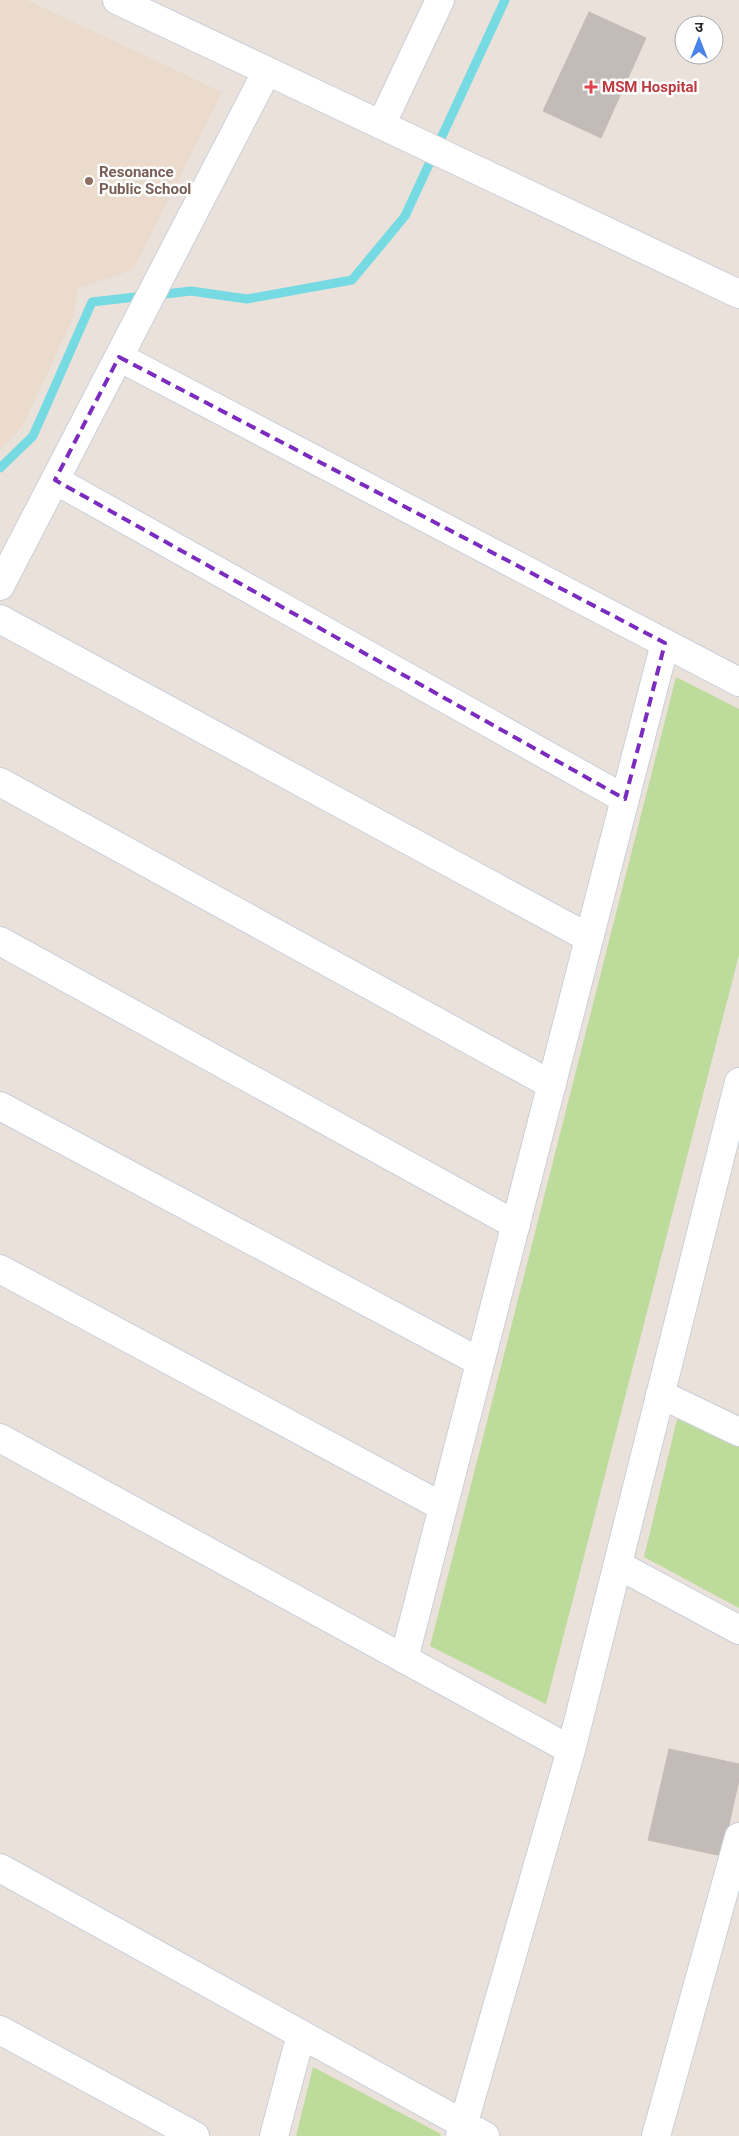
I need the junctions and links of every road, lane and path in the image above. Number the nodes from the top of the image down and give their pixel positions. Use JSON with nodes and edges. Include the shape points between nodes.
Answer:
{"nodes":[{"id":1,"x":117,"y":0,"type":"edge"},
{"id":2,"x":440,"y":0,"type":"edge"},
{"id":3,"x":267,"y":71,"type":"junction"},
{"id":4,"x":381,"y":125,"type":"junction"},
{"id":5,"x":739,"y":294,"type":"edge"},
{"id":6,"x":118,"y":357,"type":"junction"},
{"id":7,"x":55,"y":480,"type":"junction"},
{"id":8,"x":0,"y":586,"type":"edge"},
{"id":9,"x":0,"y":619,"type":"edge"},
{"id":10,"x":665,"y":643,"type":"junction"},
{"id":11,"x":739,"y":682,"type":"edge"},
{"id":12,"x":0,"y":782,"type":"edge"},
{"id":13,"x":625,"y":799,"type":"junction"},
{"id":14,"x":589,"y":938,"type":"junction"},
{"id":15,"x":0,"y":940,"type":"edge"},
{"id":16,"x":739,"y":1082,"type":"edge"},
{"id":17,"x":552,"y":1084,"type":"junction"},
{"id":18,"x":0,"y":1106,"type":"edge"},
{"id":19,"x":516,"y":1225,"type":"junction"},
{"id":20,"x":0,"y":1269,"type":"edge"},
{"id":21,"x":480,"y":1362,"type":"junction"},
{"id":22,"x":660,"y":1394,"type":"junction"},
{"id":23,"x":739,"y":1432,"type":"edge"},
{"id":24,"x":0,"y":1438,"type":"edge"},
{"id":25,"x":443,"y":1507,"type":"junction"},
{"id":26,"x":618,"y":1565,"type":"junction"},
{"id":27,"x":739,"y":1630,"type":"edge"},
{"id":28,"x":404,"y":1659,"type":"junction"},
{"id":29,"x":571,"y":1750,"type":"junction"},
{"id":30,"x":739,"y":1837,"type":"edge"},
{"id":31,"x":0,"y":1868,"type":"edge"},
{"id":32,"x":0,"y":2030,"type":"edge"},
{"id":33,"x":301,"y":2034,"type":"junction"},
{"id":34,"x":470,"y":2132,"type":"edge"},
{"id":35,"x":195,"y":2136,"type":"edge"},
{"id":36,"x":274,"y":2136,"type":"edge"},
{"id":37,"x":656,"y":2136,"type":"edge"}],
"edges":[{"from":1,"to":3,"type":"street"},
{"from":2,"to":4,"type":"street"},
{"from":3,"to":4,"type":"street"},
{"from":3,"to":6,"type":"street"},
{"from":4,"to":5,"type":"street"},
{"from":6,"to":7,"type":"street"},
{"from":6,"to":10,"type":"street"},
{"from":7,"to":8,"type":"street"},
{"from":7,"to":13,"type":"street"},
{"from":9,"to":14,"type":"street"},
{"from":10,"to":11,"type":"street"},
{"from":10,"to":13,"type":"street"},
{"from":12,"to":17,"type":"street"},
{"from":13,"to":14,"type":"street"},
{"from":14,"to":17,"type":"street"},
{"from":15,"to":19,"type":"street"},
{"from":16,"to":22,"type":"street"},
{"from":17,"to":19,"type":"street"},
{"from":18,"to":21,"type":"street"},
{"from":19,"to":21,"type":"street"},
{"from":20,"to":25,"type":"street"},
{"from":21,"to":25,"type":"street"},
{"from":22,"to":23,"type":"street"},
{"from":22,"to":26,"type":"street"},
{"from":24,"to":28,"type":"street"},
{"from":25,"to":28,"type":"street"},
{"from":26,"to":27,"type":"street"},
{"from":26,"to":29,"type":"street"},
{"from":28,"to":29,"type":"street"},
{"from":29,"to":34,"type":"street"},
{"from":30,"to":37,"type":"street"},
{"from":31,"to":33,"type":"street"},
{"from":32,"to":35,"type":"street"},
{"from":33,"to":34,"type":"street"},
{"from":33,"to":36,"type":"street"}]}
